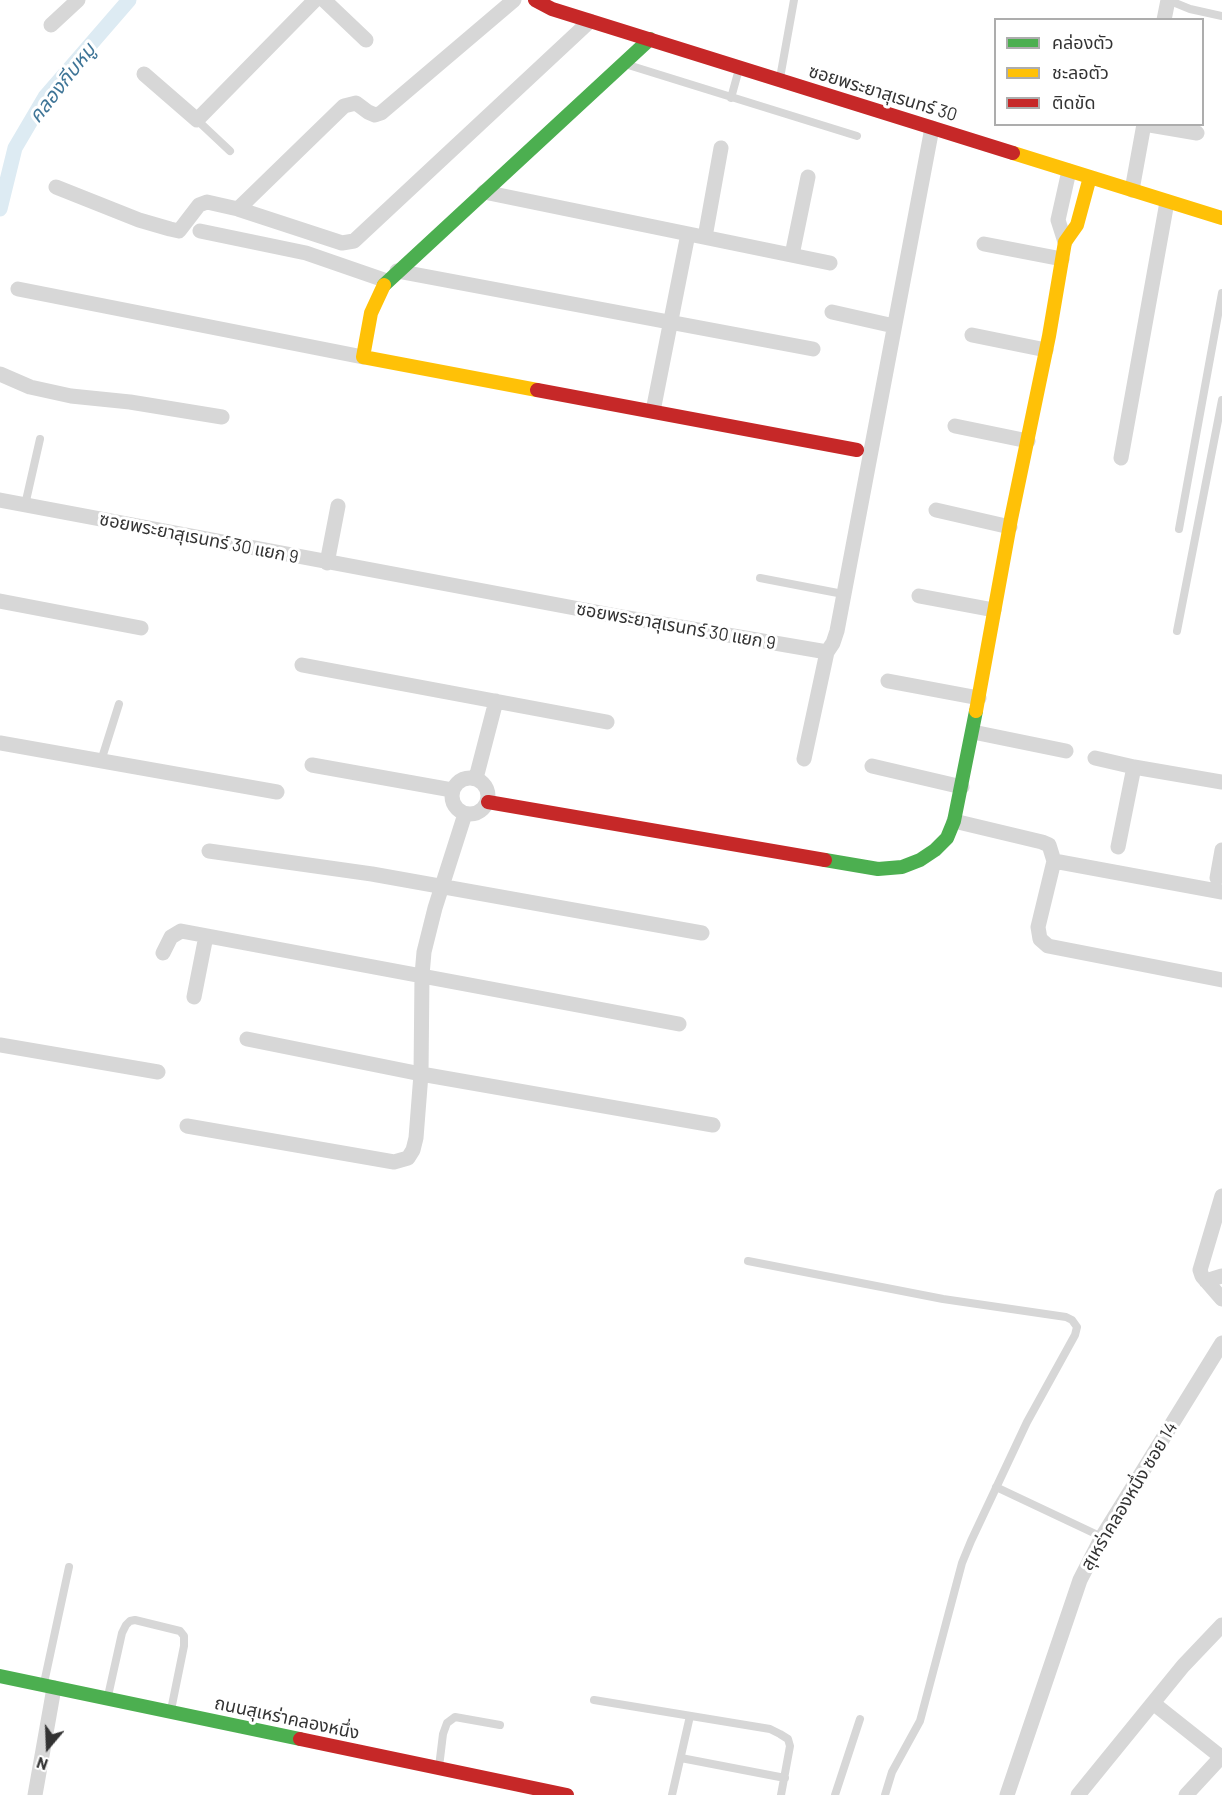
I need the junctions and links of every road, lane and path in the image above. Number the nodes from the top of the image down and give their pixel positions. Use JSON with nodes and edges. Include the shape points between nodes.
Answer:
{"nodes":[{"id":1,"x":78,"y":0,"type":"edge"},
{"id":2,"x":315,"y":0,"type":"edge"},
{"id":3,"x":324,"y":0,"type":"edge"},
{"id":4,"x":514,"y":0,"type":"edge"},
{"id":5,"x":535,"y":0,"type":"edge"},
{"id":6,"x":794,"y":0,"type":"edge"},
{"id":7,"x":1168,"y":0,"type":"edge"},
{"id":8,"x":1222,"y":16,"type":"edge"},
{"id":9,"x":1164,"y":18,"type":"edge"},
{"id":10,"x":590,"y":21,"type":"junction"},
{"id":11,"x":51,"y":25,"type":"dead end"},
{"id":12,"x":650,"y":39,"type":"junction"},
{"id":13,"x":366,"y":40,"type":"dead end"},
{"id":14,"x":623,"y":64,"type":"junction"},
{"id":15,"x":740,"y":68,"type":"junction"},
{"id":16,"x":144,"y":74,"type":"dead end"},
{"id":17,"x":780,"y":80,"type":"junction"},
{"id":18,"x":731,"y":98,"type":"junction"},
{"id":19,"x":197,"y":120,"type":"junction"},
{"id":20,"x":1144,"y":126,"type":"edge"},
{"id":21,"x":1156,"y":126,"type":"edge"},
{"id":22,"x":932,"y":128,"type":"junction"},
{"id":23,"x":1197,"y":133,"type":"dead end"},
{"id":24,"x":857,"y":136,"type":"dead end"},
{"id":25,"x":721,"y":148,"type":"dead end"},
{"id":26,"x":230,"y":150,"type":"dead end"},
{"id":27,"x":1069,"y":171,"type":"junction"},
{"id":28,"x":808,"y":177,"type":"dead end"},
{"id":29,"x":1090,"y":177,"type":"junction"},
{"id":30,"x":56,"y":187,"type":"dead end"},
{"id":31,"x":1132,"y":190,"type":"junction"},
{"id":32,"x":484,"y":192,"type":"junction"},
{"id":33,"x":1167,"y":202,"type":"junction"},
{"id":34,"x":238,"y":209,"type":"junction"},
{"id":35,"x":1222,"y":218,"type":"edge"},
{"id":36,"x":200,"y":231,"type":"dead end"},
{"id":37,"x":688,"y":234,"type":"junction"},
{"id":38,"x":705,"y":237,"type":"junction"},
{"id":39,"x":1065,"y":242,"type":"junction"},
{"id":40,"x":984,"y":244,"type":"dead end"},
{"id":41,"x":792,"y":255,"type":"junction"},
{"id":42,"x":1062,"y":259,"type":"junction"},
{"id":43,"x":830,"y":262,"type":"dead end"},
{"id":44,"x":392,"y":276,"type":"junction"},
{"id":45,"x":18,"y":289,"type":"dead end"},
{"id":46,"x":1222,"y":293,"type":"edge"},
{"id":47,"x":832,"y":312,"type":"dead end"},
{"id":48,"x":669,"y":322,"type":"junction"},
{"id":49,"x":894,"y":326,"type":"junction"},
{"id":50,"x":972,"y":335,"type":"dead end"},
{"id":51,"x":813,"y":349,"type":"dead end"},
{"id":52,"x":1046,"y":350,"type":"junction"},
{"id":53,"x":363,"y":357,"type":"junction"},
{"id":54,"x":0,"y":374,"type":"edge"},
{"id":55,"x":1222,"y":400,"type":"edge"},
{"id":56,"x":653,"y":411,"type":"junction"},
{"id":57,"x":222,"y":417,"type":"dead end"},
{"id":58,"x":955,"y":426,"type":"dead end"},
{"id":59,"x":40,"y":439,"type":"dead end"},
{"id":60,"x":1028,"y":441,"type":"junction"},
{"id":61,"x":857,"y":450,"type":"dead end"},
{"id":62,"x":1121,"y":458,"type":"dead end"},
{"id":63,"x":0,"y":500,"type":"edge"},
{"id":64,"x":25,"y":505,"type":"junction"},
{"id":65,"x":338,"y":506,"type":"dead end"},
{"id":66,"x":936,"y":510,"type":"dead end"},
{"id":67,"x":1010,"y":527,"type":"junction"},
{"id":68,"x":1179,"y":529,"type":"dead end"},
{"id":69,"x":327,"y":563,"type":"junction"},
{"id":70,"x":760,"y":578,"type":"dead end"},
{"id":71,"x":843,"y":594,"type":"junction"},
{"id":72,"x":919,"y":596,"type":"dead end"},
{"id":73,"x":0,"y":601,"type":"edge"},
{"id":74,"x":994,"y":610,"type":"junction"},
{"id":75,"x":141,"y":628,"type":"dead end"},
{"id":76,"x":1177,"y":631,"type":"dead end"},
{"id":77,"x":827,"y":652,"type":"junction"},
{"id":78,"x":302,"y":665,"type":"dead end"},
{"id":79,"x":888,"y":681,"type":"dead end"},
{"id":80,"x":978,"y":698,"type":"junction"},
{"id":81,"x":496,"y":701,"type":"junction"},
{"id":82,"x":119,"y":704,"type":"dead end"},
{"id":83,"x":607,"y":722,"type":"dead end"},
{"id":84,"x":973,"y":732,"type":"junction"},
{"id":85,"x":0,"y":743,"type":"edge"},
{"id":86,"x":1066,"y":751,"type":"dead end"},
{"id":87,"x":804,"y":759,"type":"dead end"},
{"id":88,"x":1095,"y":759,"type":"dead end"},
{"id":89,"x":101,"y":761,"type":"junction"},
{"id":90,"x":312,"y":765,"type":"dead end"},
{"id":91,"x":872,"y":766,"type":"dead end"},
{"id":92,"x":1134,"y":767,"type":"junction"},
{"id":93,"x":476,"y":778,"type":"junction"},
{"id":94,"x":1222,"y":782,"type":"edge"},
{"id":95,"x":962,"y":787,"type":"junction"},
{"id":96,"x":452,"y":790,"type":"junction"},
{"id":97,"x":277,"y":792,"type":"dead end"},
{"id":98,"x":488,"y":802,"type":"junction"},
{"id":99,"x":465,"y":814,"type":"junction"},
{"id":100,"x":954,"y":820,"type":"junction"},
{"id":101,"x":1118,"y":847,"type":"dead end"},
{"id":102,"x":1222,"y":850,"type":"edge"},
{"id":103,"x":209,"y":851,"type":"dead end"},
{"id":104,"x":1054,"y":861,"type":"junction"},
{"id":105,"x":1219,"y":885,"type":"edge"},
{"id":106,"x":443,"y":886,"type":"junction"},
{"id":107,"x":702,"y":933,"type":"dead end"},
{"id":108,"x":206,"y":936,"type":"junction"},
{"id":109,"x":163,"y":953,"type":"dead end"},
{"id":110,"x":422,"y":975,"type":"junction"},
{"id":111,"x":1222,"y":980,"type":"edge"},
{"id":112,"x":194,"y":997,"type":"dead end"},
{"id":113,"x":679,"y":1024,"type":"dead end"},
{"id":114,"x":247,"y":1039,"type":"dead end"},
{"id":115,"x":0,"y":1045,"type":"edge"},
{"id":116,"x":158,"y":1072,"type":"dead end"},
{"id":117,"x":421,"y":1074,"type":"junction"},
{"id":118,"x":713,"y":1125,"type":"dead end"},
{"id":119,"x":187,"y":1126,"type":"dead end"},
{"id":120,"x":1222,"y":1196,"type":"edge"},
{"id":121,"x":1216,"y":1235,"type":"edge"},
{"id":122,"x":748,"y":1261,"type":"dead end"},
{"id":123,"x":1222,"y":1276,"type":"edge"},
{"id":124,"x":1206,"y":1281,"type":"junction"},
{"id":125,"x":1222,"y":1299,"type":"edge"},
{"id":126,"x":1222,"y":1343,"type":"edge"},
{"id":127,"x":996,"y":1487,"type":"junction"},
{"id":128,"x":1102,"y":1537,"type":"junction"},
{"id":129,"x":69,"y":1567,"type":"dead end"},
{"id":130,"x":1220,"y":1630,"type":"edge"},
{"id":131,"x":0,"y":1676,"type":"edge"},
{"id":132,"x":49,"y":1686,"type":"junction"},
{"id":133,"x":107,"y":1699,"type":"junction"},
{"id":134,"x":594,"y":1700,"type":"dead end"},
{"id":135,"x":1153,"y":1703,"type":"junction"},
{"id":136,"x":171,"y":1712,"type":"junction"},
{"id":137,"x":690,"y":1716,"type":"junction"},
{"id":138,"x":860,"y":1719,"type":"dead end"},
{"id":139,"x":500,"y":1725,"type":"dead end"},
{"id":140,"x":1221,"y":1757,"type":"edge"},
{"id":141,"x":681,"y":1758,"type":"junction"},
{"id":142,"x":439,"y":1768,"type":"junction"},
{"id":143,"x":784,"y":1778,"type":"junction"},
{"id":144,"x":514,"y":1790,"type":"edge"},
{"id":145,"x":35,"y":1795,"type":"edge"},
{"id":146,"x":567,"y":1795,"type":"edge"},
{"id":147,"x":672,"y":1795,"type":"edge"},
{"id":148,"x":781,"y":1795,"type":"edge"},
{"id":149,"x":835,"y":1795,"type":"edge"},
{"id":150,"x":885,"y":1795,"type":"edge"},
{"id":151,"x":1007,"y":1795,"type":"edge"},
{"id":152,"x":1078,"y":1795,"type":"edge"},
{"id":153,"x":1186,"y":1795,"type":"edge"}],
"edges":[{"from":1,"to":11,"type":"street"},
{"from":2,"to":19,"type":"street"},
{"from":3,"to":13,"type":"street"},
{"from":4,"to":34,"type":"street","via":[[381,113],[375,115],[356,103],[344,106]]},
{"from":5,"to":10,"type":"street","name":"ซอยพระยาสุเรนทร์ 30"},
{"from":6,"to":17,"type":"lane"},
{"from":7,"to":8,"type":"lane"},
{"from":7,"to":9,"type":"street"},
{"from":10,"to":12,"type":"street","name":"ซอยพระยาสุเรนทร์ 30"},
{"from":10,"to":34,"type":"street","via":[[354,241],[342,243]]},
{"from":12,"to":14,"type":"street"},
{"from":12,"to":15,"type":"street","name":"ซอยพระยาสุเรนทร์ 30"},
{"from":14,"to":18,"type":"lane"},
{"from":14,"to":32,"type":"street"},
{"from":15,"to":17,"type":"street","name":"ซอยพระยาสุเรนทร์ 30"},
{"from":15,"to":18,"type":"lane"},
{"from":16,"to":19,"type":"street"},
{"from":17,"to":22,"type":"street","name":"ซอยพระยาสุเรนทร์ 30"},
{"from":18,"to":24,"type":"lane"},
{"from":19,"to":26,"type":"lane"},
{"from":20,"to":31,"type":"street"},
{"from":21,"to":23,"type":"street"},
{"from":22,"to":27,"type":"street","name":"ซอยพระยาสุเรนทร์ 30"},
{"from":22,"to":49,"type":"street"},
{"from":25,"to":38,"type":"street"},
{"from":27,"to":29,"type":"street","name":"ซอยพระยาสุเรนทร์ 30"},
{"from":27,"to":39,"type":"street","via":[[1058,220]]},
{"from":28,"to":41,"type":"street"},
{"from":29,"to":31,"type":"street","name":"ซอยพระยาสุเรนทร์ 30"},
{"from":29,"to":39,"type":"street","via":[[1077,225]]},
{"from":30,"to":34,"type":"street","via":[[139,220],[179,231],[207,202]]},
{"from":31,"to":33,"type":"street","name":"ซอยพระยาสุเรนทร์ 30"},
{"from":32,"to":37,"type":"street"},
{"from":32,"to":44,"type":"street"},
{"from":33,"to":35,"type":"street","name":"ซอยพระยาสุเรนทร์ 30"},
{"from":33,"to":62,"type":"street"},
{"from":36,"to":44,"type":"street"},
{"from":37,"to":38,"type":"street"},
{"from":37,"to":48,"type":"street"},
{"from":38,"to":41,"type":"street"},
{"from":39,"to":42,"type":"street"},
{"from":40,"to":42,"type":"street"},
{"from":41,"to":43,"type":"street"},
{"from":42,"to":52,"type":"street"},
{"from":44,"to":48,"type":"street"},
{"from":44,"to":53,"type":"street","via":[[380,290],[371,313]]},
{"from":45,"to":53,"type":"street"},
{"from":46,"to":68,"type":"lane"},
{"from":47,"to":49,"type":"street"},
{"from":48,"to":51,"type":"street"},
{"from":48,"to":56,"type":"street"},
{"from":49,"to":71,"type":"street"},
{"from":50,"to":52,"type":"street"},
{"from":52,"to":60,"type":"street"},
{"from":53,"to":56,"type":"street"},
{"from":54,"to":57,"type":"street","via":[[30,387],[71,396]]},
{"from":55,"to":76,"type":"lane"},
{"from":56,"to":61,"type":"street"},
{"from":58,"to":60,"type":"street"},
{"from":59,"to":64,"type":"lane"},
{"from":60,"to":67,"type":"street"},
{"from":63,"to":64,"type":"street","name":"ซอยพระยาสุเรนทร์ 30 แยก 9"},
{"from":64,"to":69,"type":"street","name":"ซอยพระยาสุเรนทร์ 30 แยก 9"},
{"from":65,"to":69,"type":"street"},
{"from":66,"to":67,"type":"street"},
{"from":67,"to":74,"type":"street"},
{"from":69,"to":77,"type":"street","name":"ซอยพระยาสุเรนทร์ 30 แยก 9"},
{"from":70,"to":71,"type":"lane"},
{"from":71,"to":77,"type":"street","via":[[833,643]]},
{"from":72,"to":74,"type":"street"},
{"from":73,"to":75,"type":"street"},
{"from":74,"to":80,"type":"street"},
{"from":77,"to":87,"type":"street"},
{"from":78,"to":81,"type":"street"},
{"from":79,"to":80,"type":"street"},
{"from":80,"to":84,"type":"street"},
{"from":81,"to":83,"type":"street"},
{"from":81,"to":93,"type":"street"},
{"from":82,"to":89,"type":"lane"},
{"from":84,"to":86,"type":"street"},
{"from":84,"to":95,"type":"street"},
{"from":85,"to":89,"type":"street"},
{"from":88,"to":92,"type":"street"},
{"from":89,"to":97,"type":"street"},
{"from":90,"to":96,"type":"street"},
{"from":91,"to":95,"type":"street"},
{"from":92,"to":94,"type":"street"},
{"from":92,"to":101,"type":"street"},
{"from":93,"to":96,"type":"street","via":[[461,780]]},
{"from":93,"to":98,"type":"street","via":[[487,788]]},
{"from":95,"to":100,"type":"street"},
{"from":96,"to":99,"type":"street","via":[[453,805]]},
{"from":98,"to":99,"type":"street","via":[[479,813]]},
{"from":98,"to":100,"type":"street","via":[[878,869],[902,867],[920,860],[947,838]]},
{"from":99,"to":106,"type":"street"},
{"from":100,"to":104,"type":"street","via":[[1042,842],[1049,845]]},
{"from":102,"to":105,"type":"street"},
{"from":103,"to":106,"type":"street"},
{"from":104,"to":105,"type":"street"},
{"from":104,"to":111,"type":"street","via":[[1038,927],[1040,939],[1048,946]]},
{"from":106,"to":107,"type":"street"},
{"from":106,"to":110,"type":"street","via":[[424,952]]},
{"from":108,"to":109,"type":"street","via":[[177,932]]},
{"from":108,"to":110,"type":"street"},
{"from":108,"to":112,"type":"street"},
{"from":110,"to":113,"type":"street"},
{"from":110,"to":117,"type":"street"},
{"from":114,"to":117,"type":"street"},
{"from":115,"to":116,"type":"street"},
{"from":117,"to":118,"type":"street"},
{"from":117,"to":119,"type":"street","via":[[416,1138],[413,1150],[402,1161]]},
{"from":120,"to":121,"type":"street"},
{"from":121,"to":124,"type":"street","via":[[1200,1269]]},
{"from":122,"to":127,"type":"lane","via":[[1072,1320],[1077,1327],[1075,1335]]},
{"from":123,"to":124,"type":"street"},
{"from":124,"to":125,"type":"street"},
{"from":126,"to":128,"type":"street","name":"สุเหร่าคลองหนึ่ง ซอย 14"},
{"from":127,"to":128,"type":"lane"},
{"from":127,"to":150,"type":"lane","via":[[963,1563],[920,1721],[892,1772]]},
{"from":128,"to":151,"type":"street","name":"สุเหร่าคลองหนึ่ง ซอย 14","via":[[1070,1603]]},
{"from":129,"to":132,"type":"lane"},
{"from":130,"to":135,"type":"street"},
{"from":131,"to":132,"type":"street","name":"ถนนสุเหร่าคลองหนึ่ง"},
{"from":132,"to":133,"type":"street","name":"ถนนสุเหร่าคลองหนึ่ง"},
{"from":132,"to":145,"type":"street"},
{"from":133,"to":136,"type":"street","name":"ถนนสุเหร่าคลองหนึ่ง"},
{"from":133,"to":136,"type":"lane","via":[[122,1633],[130,1620],[135,1620],[180,1631],[184,1636]]},
{"from":134,"to":137,"type":"lane"},
{"from":135,"to":140,"type":"street"},
{"from":135,"to":152,"type":"street"},
{"from":136,"to":142,"type":"street","name":"ถนนสุเหร่าคลองหนึ่ง"},
{"from":137,"to":141,"type":"lane"},
{"from":137,"to":143,"type":"lane","via":[[770,1729],[788,1739]]},
{"from":138,"to":149,"type":"lane"},
{"from":139,"to":142,"type":"lane","via":[[455,1717],[447,1723],[443,1734]]},
{"from":140,"to":153,"type":"street"},
{"from":141,"to":143,"type":"lane"},
{"from":141,"to":147,"type":"lane"},
{"from":142,"to":144,"type":"street","name":"ถนนสุเหร่าคลองหนึ่ง"},
{"from":143,"to":148,"type":"lane"},
{"from":144,"to":146,"type":"street","name":"ถนนสุเหร่าคลองหนึ่ง"}]}
